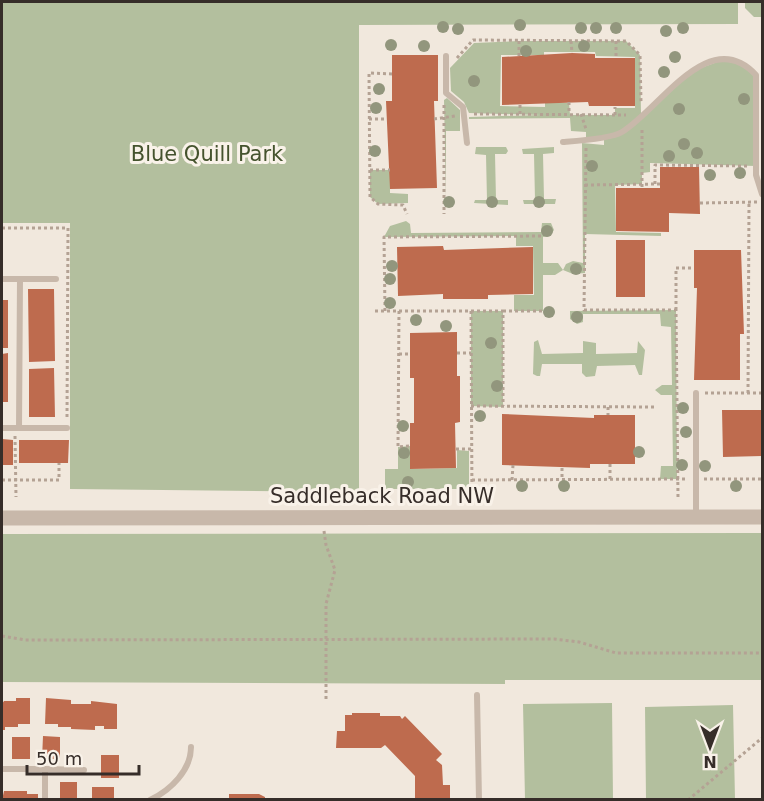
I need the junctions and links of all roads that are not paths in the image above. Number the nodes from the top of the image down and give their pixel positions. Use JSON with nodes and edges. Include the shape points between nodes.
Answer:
{"nodes":[{"id":1,"x":446,"y":56,"type":"dead end"},
{"id":2,"x":563,"y":142,"type":"dead end"},
{"id":3,"x":467,"y":143,"type":"dead end"},
{"id":4,"x":762,"y":194,"type":"edge"},
{"id":5,"x":2,"y":279,"type":"edge"},
{"id":6,"x":20,"y":279,"type":"junction"},
{"id":7,"x":57,"y":279,"type":"dead end"},
{"id":8,"x":696,"y":393,"type":"road end"},
{"id":9,"x":2,"y":428,"type":"edge"},
{"id":10,"x":17,"y":428,"type":"junction"},
{"id":11,"x":67,"y":428,"type":"road end"},
{"id":12,"x":696,"y":517,"type":"junction"},
{"id":13,"x":762,"y":517,"type":"edge"},
{"id":14,"x":2,"y":518,"type":"edge"},
{"id":15,"x":477,"y":695,"type":"dead end"},
{"id":16,"x":191,"y":747,"type":"dead end"},
{"id":17,"x":2,"y":769,"type":"edge"},
{"id":18,"x":45,"y":769,"type":"junction"},
{"id":19,"x":84,"y":770,"type":"dead end"},
{"id":20,"x":45,"y":800,"type":"edge"},
{"id":21,"x":150,"y":800,"type":"edge"},
{"id":22,"x":479,"y":800,"type":"edge"}],
"edges":[{"from":1,"to":3,"type":"lane","via":[[446,93],[463,107]]},
{"from":2,"to":4,"type":"lane","via":[[619,134],[703,63],[728,58],[746,65],[756,75],[756,175]]},
{"from":5,"to":6,"type":"lane"},
{"from":6,"to":7,"type":"lane"},
{"from":6,"to":10,"type":"lane"},
{"from":8,"to":12,"type":"lane"},
{"from":9,"to":10,"type":"lane"},
{"from":10,"to":11,"type":"lane"},
{"from":12,"to":13,"type":"street","name":"Saddleback Road NW"},
{"from":12,"to":14,"type":"street","name":"Saddleback Road NW"},
{"from":15,"to":22,"type":"lane"},
{"from":16,"to":21,"type":"lane","via":[[184,773]]},
{"from":17,"to":18,"type":"lane"},
{"from":18,"to":19,"type":"lane"},
{"from":18,"to":20,"type":"lane"}]}
